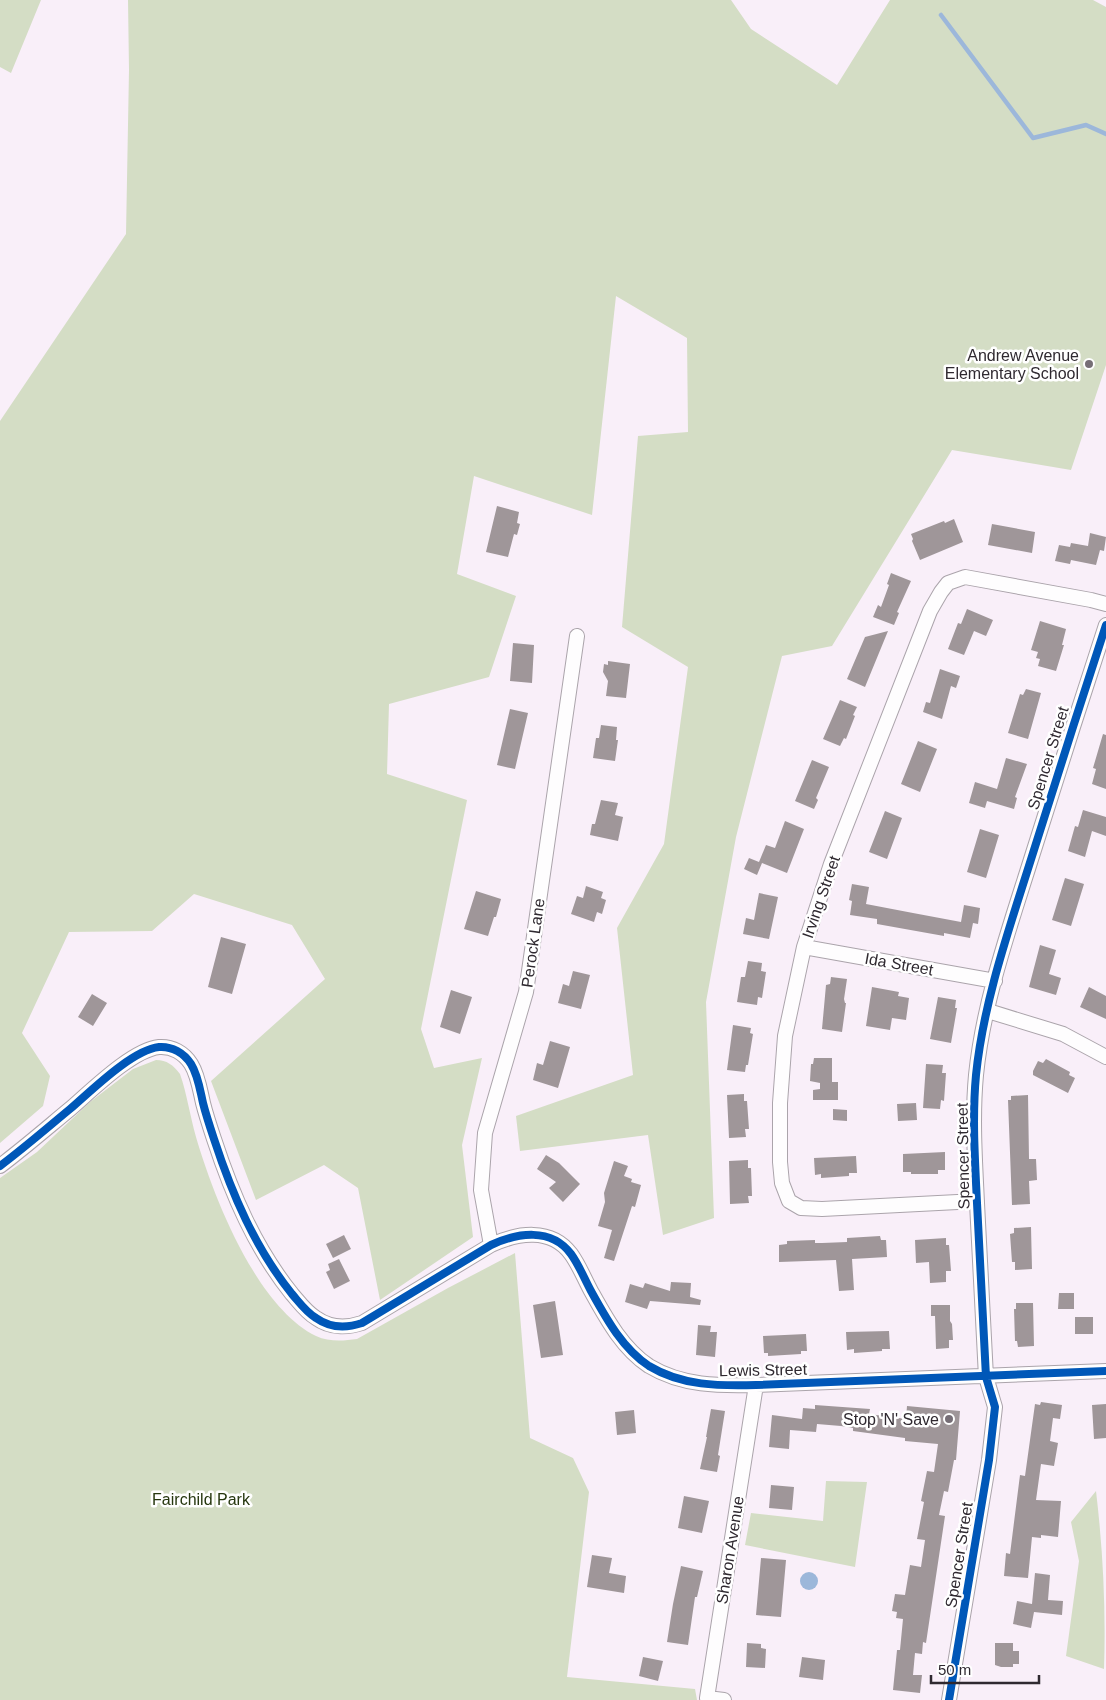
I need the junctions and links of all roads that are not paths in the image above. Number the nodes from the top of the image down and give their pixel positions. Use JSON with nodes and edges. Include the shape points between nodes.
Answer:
{"nodes":[{"id":1,"x":1106,"y":604,"type":"edge"},
{"id":2,"x":1106,"y":625,"type":"edge"},
{"id":3,"x":577,"y":636,"type":"dead end"},
{"id":4,"x":804,"y":947,"type":"junction"},
{"id":5,"x":995,"y":981,"type":"junction"},
{"id":6,"x":988,"y":1011,"type":"junction"},
{"id":7,"x":1106,"y":1057,"type":"edge"},
{"id":8,"x":0,"y":1166,"type":"edge"},
{"id":9,"x":977,"y":1201,"type":"junction"},
{"id":10,"x":491,"y":1245,"type":"junction"},
{"id":11,"x":1106,"y":1371,"type":"edge"},
{"id":12,"x":986,"y":1377,"type":"junction"},
{"id":13,"x":756,"y":1385,"type":"junction"},
{"id":14,"x":724,"y":1700,"type":"edge"},
{"id":15,"x":949,"y":1700,"type":"edge"}],
"edges":[{"from":1,"to":4,"type":"street","name":"Irving Street","via":[[965,577],[948,583],[940,592],[831,864]]},
{"from":2,"to":5,"type":"street","name":"Spencer Street","via":[[1070,732]]},
{"from":3,"to":10,"type":"street","name":"Perock Lane","via":[[526,992],[485,1134],[481,1190]]},
{"from":4,"to":5,"type":"street","name":"Ida Street"},
{"from":4,"to":9,"type":"street","name":"Irving Street","via":[[785,1036],[780,1103],[780,1162],[782,1183],[789,1201],[801,1208],[822,1209]]},
{"from":5,"to":6,"type":"street","name":"Spencer Street"},
{"from":6,"to":7,"type":"street","via":[[1063,1034]]},
{"from":6,"to":9,"type":"street","name":"Spencer Street","via":[[976,1075]]},
{"from":8,"to":10,"type":"street","name":"Lewis Street","via":[[134,1057],[159,1047],[169,1048],[179,1051],[192,1066],[223,1165],[257,1242],[279,1277],[316,1318],[335,1326],[362,1323]]},
{"from":9,"to":12,"type":"street","name":"Spencer Street"},
{"from":10,"to":13,"type":"street","name":"Lewis Street","via":[[505,1239],[536,1234],[556,1240],[576,1261],[619,1337],[648,1365],[683,1381],[702,1385]]},
{"from":11,"to":12,"type":"street","name":"Lewis Street"},
{"from":12,"to":13,"type":"street","name":"Lewis Street"},
{"from":12,"to":15,"type":"street","name":"Spencer Street","via":[[995,1407]]},
{"from":13,"to":14,"type":"street","name":"Sharon Avenue","via":[[707,1698]]}]}
